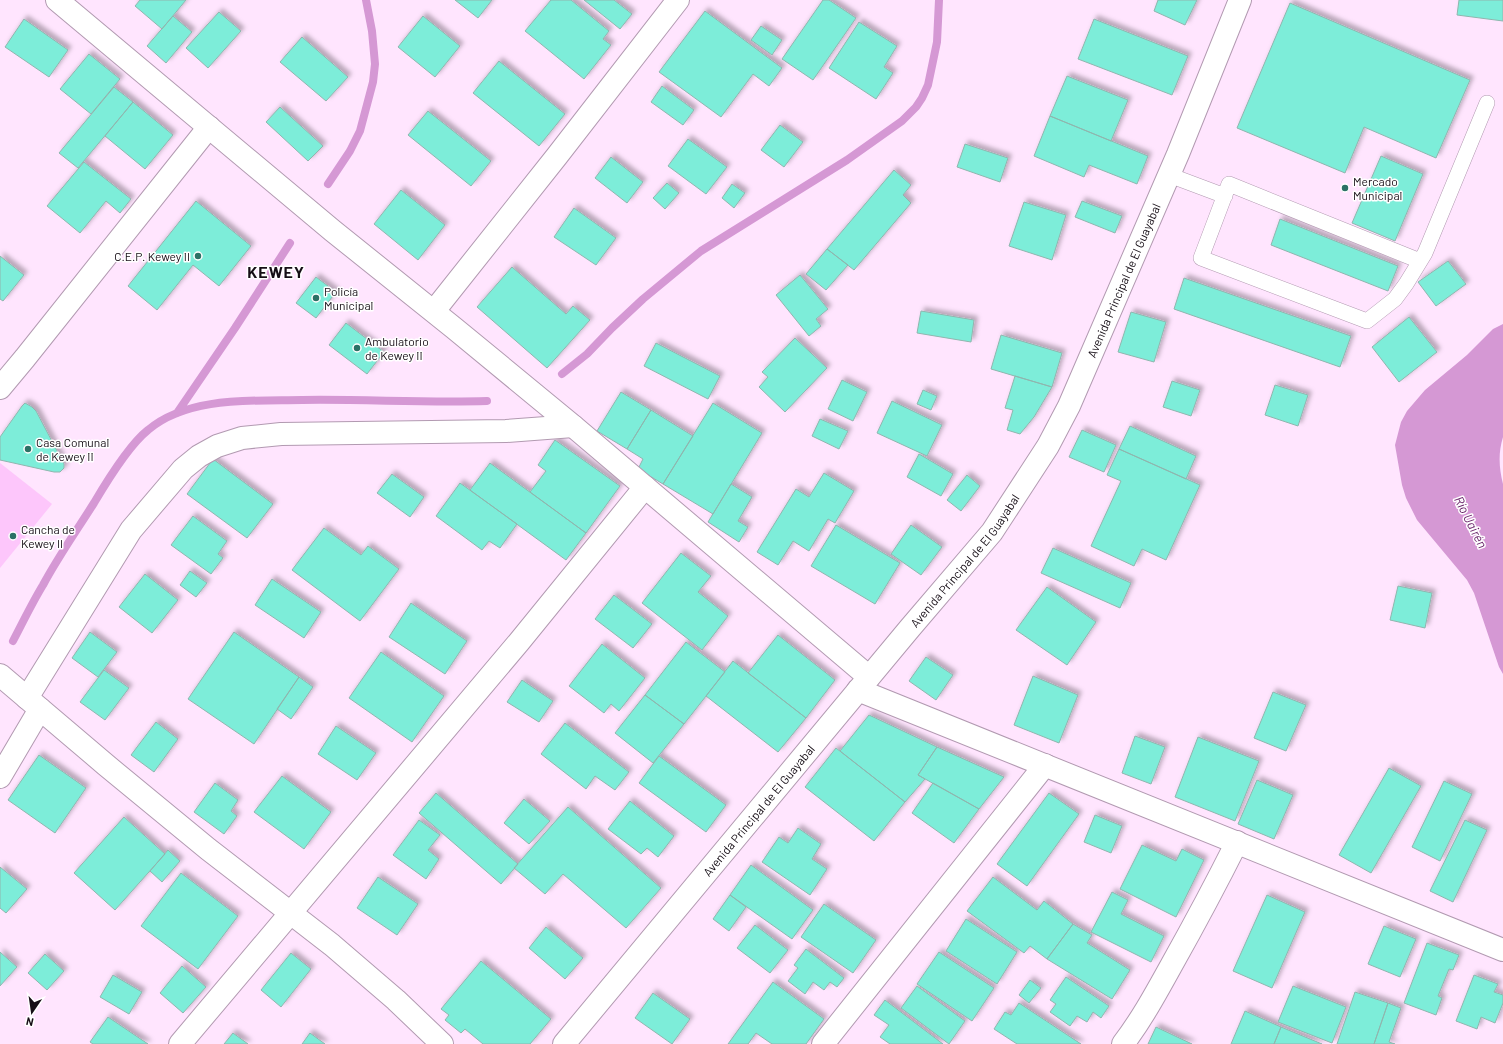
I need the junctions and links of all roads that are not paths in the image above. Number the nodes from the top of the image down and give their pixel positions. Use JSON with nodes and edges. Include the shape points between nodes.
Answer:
{"nodes":[{"id":1,"x":57,"y":0,"type":"edge"},
{"id":2,"x":678,"y":0,"type":"edge"},
{"id":3,"x":1240,"y":0,"type":"edge"},
{"id":4,"x":1487,"y":103,"type":"dead end"},
{"id":5,"x":209,"y":127,"type":"junction"},
{"id":6,"x":1169,"y":175,"type":"junction"},
{"id":7,"x":1225,"y":196,"type":"junction"},
{"id":8,"x":1420,"y":261,"type":"junction"},
{"id":9,"x":434,"y":311,"type":"junction"},
{"id":10,"x":0,"y":388,"type":"edge"},
{"id":11,"x":573,"y":426,"type":"junction"},
{"id":12,"x":645,"y":487,"type":"junction"},
{"id":13,"x":0,"y":675,"type":"edge"},
{"id":14,"x":864,"y":684,"type":"junction"},
{"id":15,"x":34,"y":704,"type":"junction"},
{"id":16,"x":1045,"y":765,"type":"junction"},
{"id":17,"x":0,"y":777,"type":"edge"},
{"id":18,"x":1237,"y":842,"type":"junction"},
{"id":19,"x":291,"y":913,"type":"junction"},
{"id":20,"x":1503,"y":950,"type":"edge"},
{"id":21,"x":180,"y":1044,"type":"edge"},
{"id":22,"x":442,"y":1044,"type":"edge"},
{"id":23,"x":564,"y":1044,"type":"edge"},
{"id":24,"x":823,"y":1044,"type":"edge"},
{"id":25,"x":1124,"y":1044,"type":"edge"}],
"edges":[{"from":1,"to":5,"type":"street"},
{"from":2,"to":9,"type":"street"},
{"from":3,"to":6,"type":"street","name":"Avenida Principal de El Guayabal"},
{"from":4,"to":8,"type":"lane"},
{"from":5,"to":9,"type":"street","via":[[333,231]]},
{"from":5,"to":10,"type":"street"},
{"from":6,"to":7,"type":"lane"},
{"from":6,"to":14,"type":"street","name":"Avenida Principal de El Guayabal","via":[[1069,406],[1048,446],[992,532]]},
{"from":7,"to":8,"type":"lane","via":[[1229,184]]},
{"from":7,"to":8,"type":"lane","via":[[1201,258],[1367,321],[1395,299]]},
{"from":9,"to":11,"type":"street"},
{"from":11,"to":12,"type":"street"},
{"from":11,"to":15,"type":"street","via":[[467,432],[281,434],[242,438],[217,446],[183,469],[131,530]]},
{"from":12,"to":14,"type":"street"},
{"from":12,"to":19,"type":"street","via":[[519,642]]},
{"from":13,"to":15,"type":"street"},
{"from":14,"to":16,"type":"street"},
{"from":14,"to":23,"type":"street","name":"Avenida Principal de El Guayabal"},
{"from":15,"to":17,"type":"street"},
{"from":15,"to":19,"type":"street","via":[[202,844]]},
{"from":16,"to":18,"type":"street"},
{"from":16,"to":24,"type":"street"},
{"from":18,"to":20,"type":"street"},
{"from":18,"to":25,"type":"street","via":[[1164,980]]},
{"from":19,"to":21,"type":"street"},
{"from":19,"to":22,"type":"street","via":[[396,1000]]}]}
